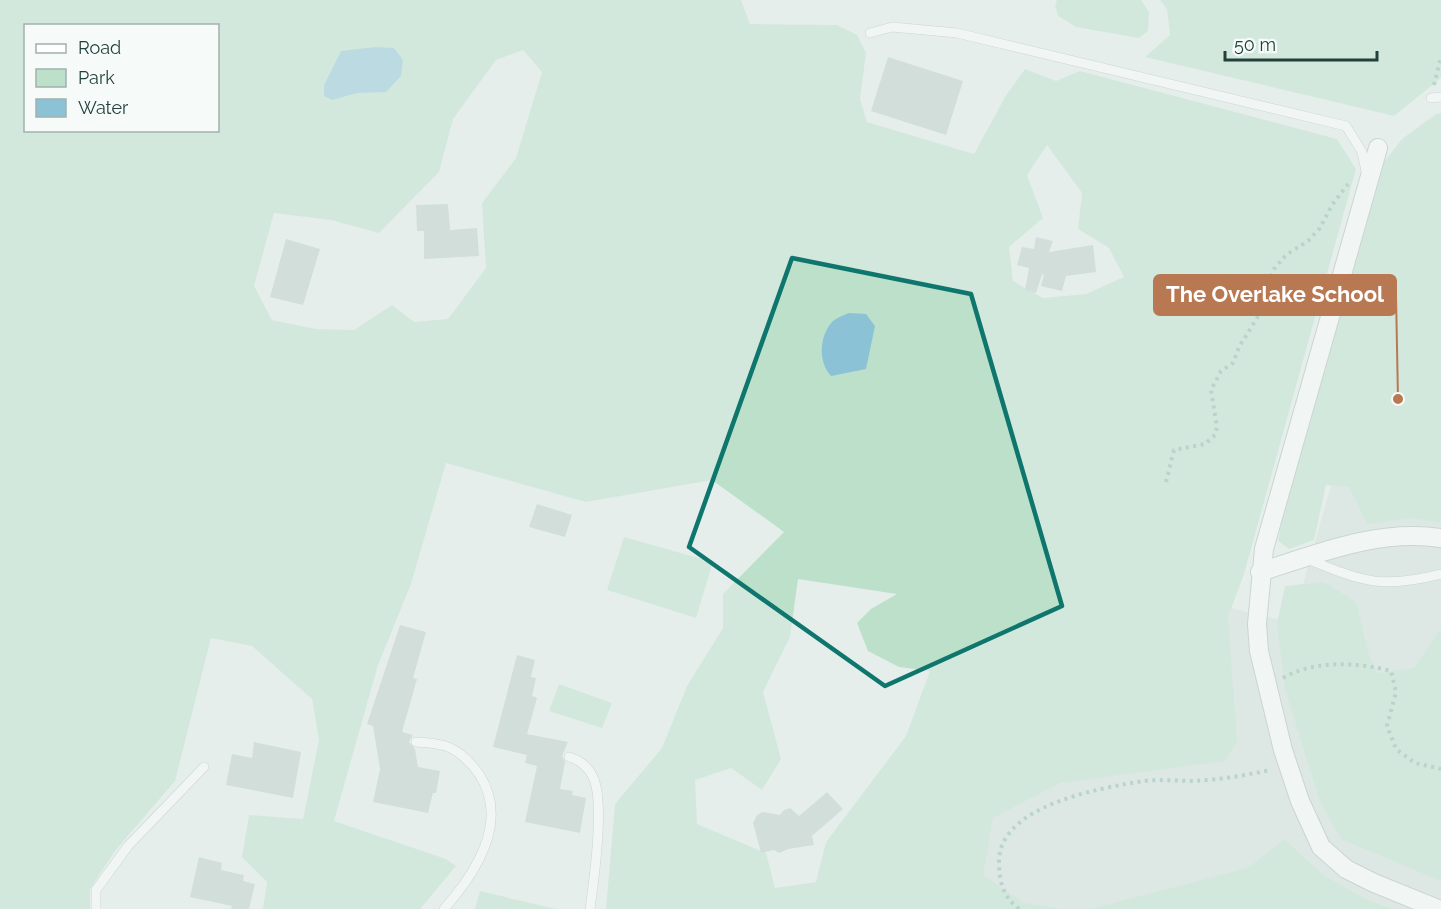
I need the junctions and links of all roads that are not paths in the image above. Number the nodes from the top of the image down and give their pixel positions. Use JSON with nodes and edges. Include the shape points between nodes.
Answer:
{"nodes":[{"id":1,"x":870,"y":33,"type":"dead end"},
{"id":2,"x":1378,"y":148,"type":"dead end"},
{"id":3,"x":1367,"y":177,"type":"junction"},
{"id":4,"x":1441,"y":538,"type":"edge"},
{"id":5,"x":1304,"y":558,"type":"junction"},
{"id":6,"x":1260,"y":572,"type":"junction"},
{"id":7,"x":1441,"y":574,"type":"edge"},
{"id":8,"x":416,"y":742,"type":"dead end"},
{"id":9,"x":569,"y":757,"type":"dead end"},
{"id":10,"x":204,"y":767,"type":"dead end"},
{"id":11,"x":96,"y":909,"type":"edge"},
{"id":12,"x":444,"y":909,"type":"edge"},
{"id":13,"x":590,"y":909,"type":"edge"},
{"id":14,"x":1438,"y":909,"type":"edge"}],
"edges":[{"from":1,"to":3,"type":"lane","via":[[892,27],[957,33],[1346,126],[1362,152]]},
{"from":2,"to":3,"type":"street"},
{"from":3,"to":6,"type":"street"},
{"from":4,"to":5,"type":"street","via":[[1418,534],[1361,540]]},
{"from":5,"to":6,"type":"street"},
{"from":5,"to":7,"type":"lane","via":[[1371,583]]},
{"from":6,"to":14,"type":"street","via":[[1259,651],[1283,750],[1321,847],[1346,869],[1374,884]]},
{"from":8,"to":12,"type":"lane","via":[[447,746],[473,765],[490,793],[492,807],[482,856],[466,885]]},
{"from":9,"to":13,"type":"lane","via":[[588,768],[595,779],[598,801]]},
{"from":10,"to":11,"type":"lane","via":[[128,846],[96,890]]}]}
